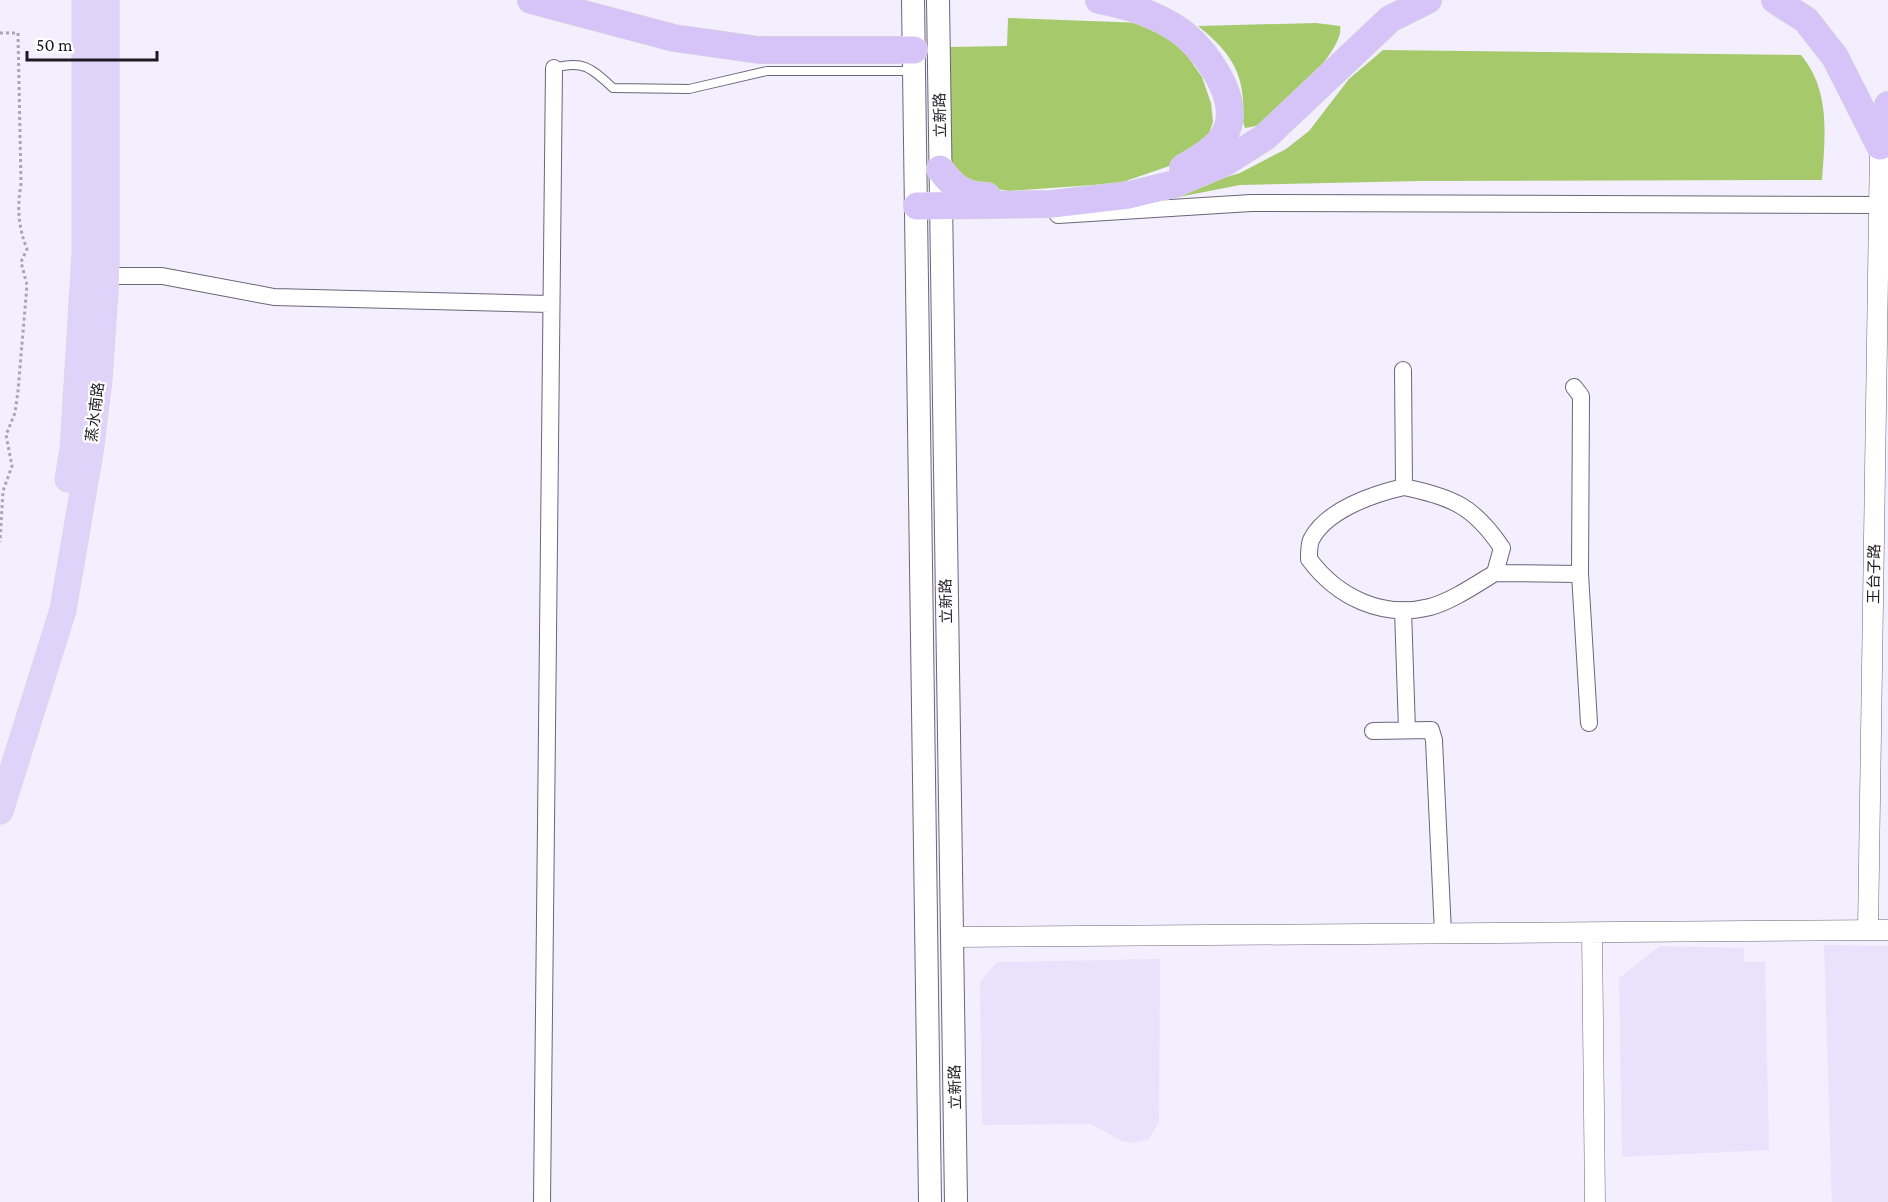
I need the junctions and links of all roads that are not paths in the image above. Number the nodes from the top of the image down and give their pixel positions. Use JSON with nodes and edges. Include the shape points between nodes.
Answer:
{"nodes":[{"id":1,"x":85,"y":0,"type":"edge"},
{"id":2,"x":106,"y":0,"type":"edge"},
{"id":3,"x":531,"y":0,"type":"edge"},
{"id":4,"x":913,"y":0,"type":"edge"},
{"id":5,"x":938,"y":0,"type":"edge"},
{"id":6,"x":1099,"y":0,"type":"edge"},
{"id":7,"x":1428,"y":0,"type":"edge"},
{"id":8,"x":1775,"y":0,"type":"edge"},
{"id":9,"x":914,"y":61,"type":"junction"},
{"id":10,"x":554,"y":68,"type":"joint"},
{"id":11,"x":1888,"y":105,"type":"edge"},
{"id":12,"x":1880,"y":146,"type":"junction"},
{"id":13,"x":940,"y":169,"type":"junction"},
{"id":14,"x":1883,"y":205,"type":"edge"},
{"id":15,"x":932,"y":210,"type":"junction"},
{"id":16,"x":106,"y":276,"type":"junction"},
{"id":17,"x":550,"y":304,"type":"junction"},
{"id":18,"x":1403,"y":370,"type":"dead end"},
{"id":19,"x":1574,"y":387,"type":"dead end"},
{"id":20,"x":1404,"y":487,"type":"junction"},
{"id":21,"x":1495,"y":573,"type":"junction"},
{"id":22,"x":1580,"y":574,"type":"junction"},
{"id":23,"x":1403,"y":610,"type":"junction"},
{"id":24,"x":1589,"y":723,"type":"dead end"},
{"id":25,"x":1373,"y":730,"type":"dead end"},
{"id":26,"x":1407,"y":730,"type":"junction"},
{"id":27,"x":0,"y":755,"type":"edge"},
{"id":28,"x":0,"y":811,"type":"edge"},
{"id":29,"x":1878,"y":930,"type":"edge"},
{"id":30,"x":1592,"y":932,"type":"junction"},
{"id":31,"x":1443,"y":933,"type":"junction"},
{"id":32,"x":953,"y":937,"type":"junction"},
{"id":33,"x":542,"y":1202,"type":"edge"},
{"id":34,"x":930,"y":1202,"type":"edge"},
{"id":35,"x":957,"y":1202,"type":"edge"},
{"id":36,"x":1594,"y":1202,"type":"edge"}],
"edges":[{"from":1,"to":27,"type":"main road","name":"蒸水南路","via":[[85,255],[73,450],[54,575]]},
{"from":2,"to":16,"type":"main road","name":"蒸水南路"},
{"from":3,"to":9,"type":"highway","via":[[674,39],[759,50]]},
{"from":4,"to":9,"type":"main road","name":"立新路"},
{"from":5,"to":13,"type":"main road","name":"立新路"},
{"from":6,"to":13,"type":"highway","via":[[1126,4],[1179,30],[1201,50],[1221,80],[1229,112],[1228,129],[1217,143],[1170,175],[1133,188],[1056,197],[972,196],[952,186]]},
{"from":7,"to":15,"type":"highway","via":[[1390,19],[1265,137],[1224,163],[1174,184],[1128,195],[1052,204]]},
{"from":8,"to":12,"type":"highway","via":[[1806,20],[1835,57]]},
{"from":9,"to":10,"type":"lane","via":[[767,72],[689,89],[613,88],[589,67],[572,63]]},
{"from":9,"to":15,"type":"main road","name":"立新路"},
{"from":10,"to":17,"type":"street"},
{"from":11,"to":12,"type":"highway"},
{"from":12,"to":14,"type":"street","name":"王台子路"},
{"from":13,"to":15,"type":"main road","name":"立新路"},
{"from":14,"to":15,"type":"street","via":[[1251,203],[1120,213]]},
{"from":14,"to":29,"type":"street","name":"王台子路"},
{"from":15,"to":32,"type":"main road","name":"立新路"},
{"from":15,"to":34,"type":"main road","name":"立新路"},
{"from":16,"to":17,"type":"street","via":[[162,276],[274,297]]},
{"from":16,"to":28,"type":"main road","name":"蒸水南路","via":[[99,380],[70,575],[46,667]]},
{"from":17,"to":33,"type":"street"},
{"from":18,"to":20,"type":"street"},
{"from":19,"to":22,"type":"street","via":[[1581,396]]},
{"from":20,"to":21,"type":"street","via":[[1444,495],[1484,522],[1502,548]]},
{"from":20,"to":23,"type":"street","via":[[1369,495],[1332,517],[1310,541],[1309,560],[1324,580],[1348,597]]},
{"from":21,"to":22,"type":"street"},
{"from":21,"to":23,"type":"street","via":[[1431,606]]},
{"from":22,"to":24,"type":"street"},
{"from":23,"to":26,"type":"street"},
{"from":25,"to":26,"type":"street"},
{"from":26,"to":31,"type":"street","via":[[1431,730],[1434,740]]},
{"from":29,"to":30,"type":"street"},
{"from":30,"to":31,"type":"street"},
{"from":30,"to":36,"type":"street"},
{"from":31,"to":32,"type":"street"},
{"from":32,"to":35,"type":"main road","name":"立新路"}]}
